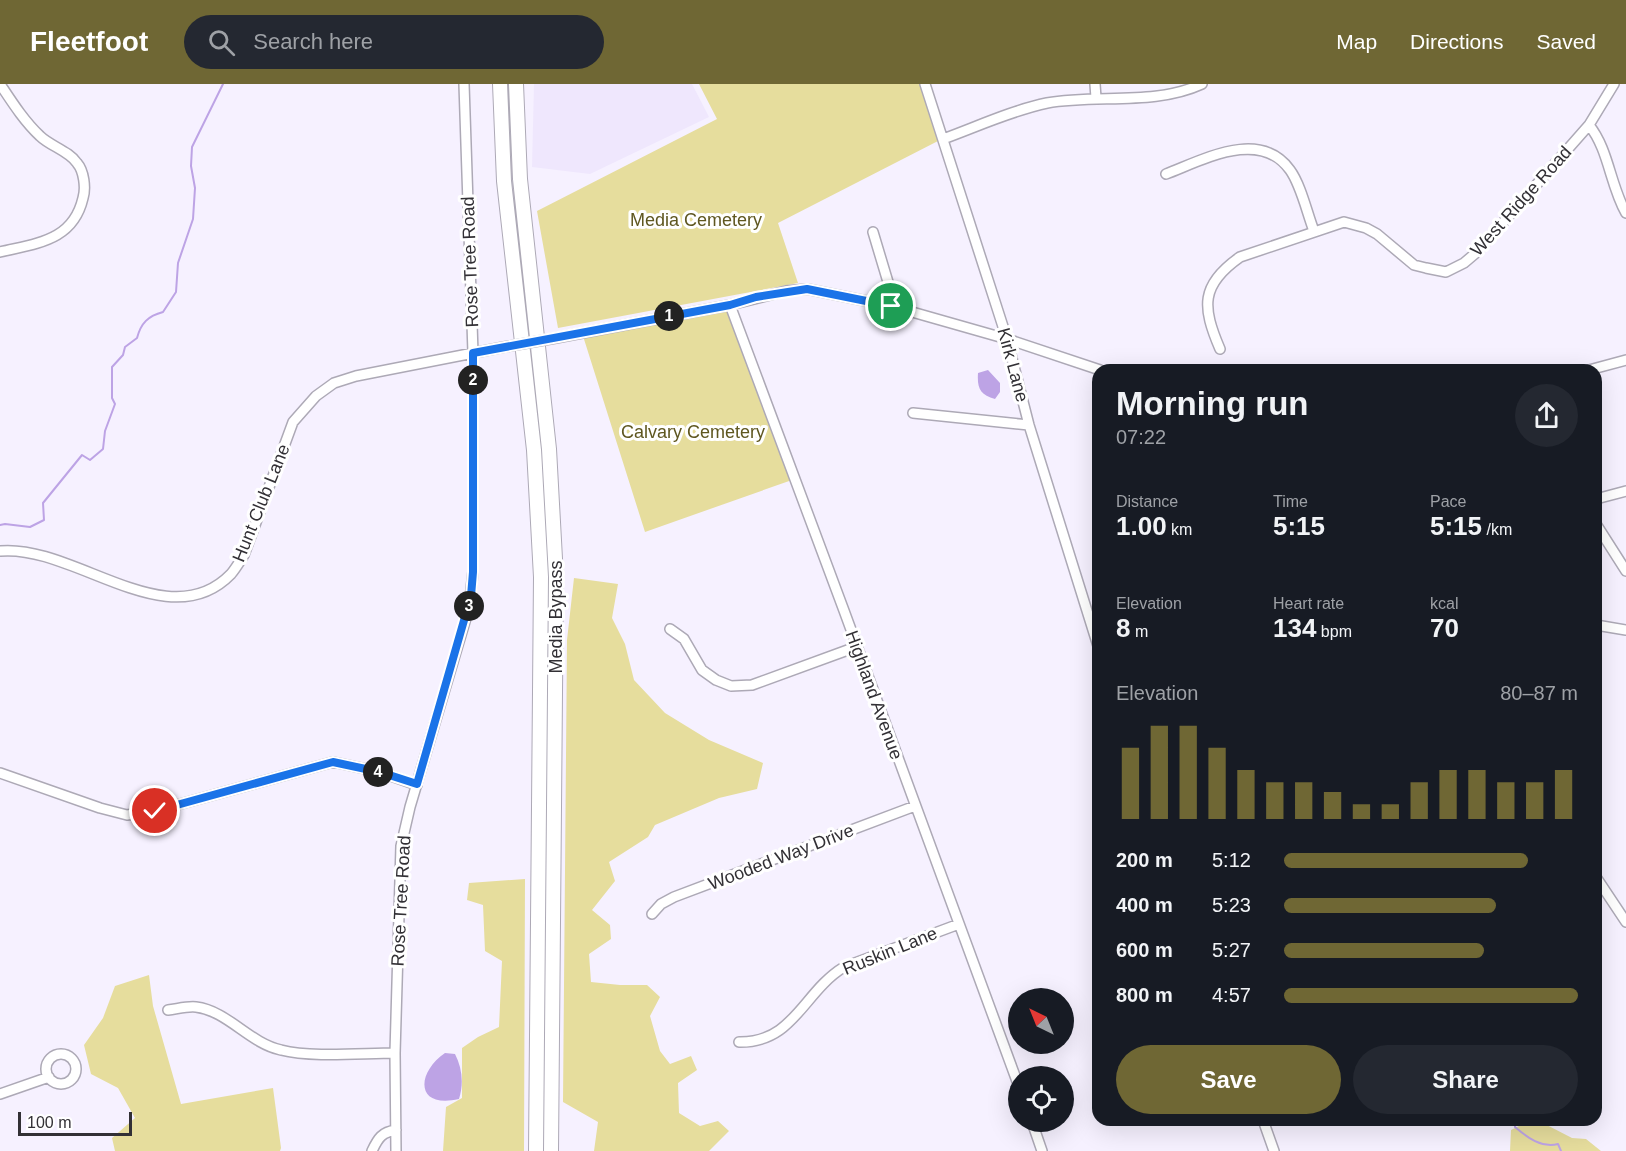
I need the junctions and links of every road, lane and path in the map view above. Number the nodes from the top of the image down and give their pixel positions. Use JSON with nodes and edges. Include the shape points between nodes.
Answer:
{"nodes":[{"id":1,"x":0,"y":84,"type":"edge"},
{"id":2,"x":464,"y":84,"type":"edge"},
{"id":3,"x":500,"y":84,"type":"edge"},
{"id":4,"x":516,"y":84,"type":"edge"},
{"id":5,"x":925,"y":84,"type":"edge"},
{"id":6,"x":1095,"y":84,"type":"edge"},
{"id":7,"x":1202,"y":84,"type":"edge"},
{"id":8,"x":1614,"y":84,"type":"edge"},
{"id":9,"x":1096,"y":98,"type":"junction"},
{"id":10,"x":1589,"y":125,"type":"junction"},
{"id":11,"x":943,"y":139,"type":"junction"},
{"id":12,"x":1166,"y":174,"type":"dead end"},
{"id":13,"x":1626,"y":213,"type":"edge"},
{"id":14,"x":1314,"y":231,"type":"junction"},
{"id":15,"x":873,"y":232,"type":"dead end"},
{"id":16,"x":0,"y":252,"type":"edge"},
{"id":17,"x":730,"y":305,"type":"junction"},
{"id":18,"x":891,"y":306,"type":"junction"},
{"id":19,"x":1007,"y":339,"type":"junction"},
{"id":20,"x":1220,"y":349,"type":"dead end"},
{"id":21,"x":473,"y":353,"type":"junction"},
{"id":22,"x":1626,"y":360,"type":"edge"},
{"id":23,"x":1602,"y":366,"type":"edge"},
{"id":24,"x":1092,"y":367,"type":"edge"},
{"id":25,"x":913,"y":413,"type":"dead end"},
{"id":26,"x":1029,"y":426,"type":"junction"},
{"id":27,"x":1626,"y":490,"type":"edge"},
{"id":28,"x":1602,"y":497,"type":"edge"},
{"id":29,"x":1602,"y":533,"type":"edge"},
{"id":30,"x":0,"y":551,"type":"edge"},
{"id":31,"x":1626,"y":571,"type":"edge"},
{"id":32,"x":1602,"y":626,"type":"edge"},
{"id":33,"x":1092,"y":627,"type":"edge"},
{"id":34,"x":670,"y":629,"type":"dead end"},
{"id":35,"x":1626,"y":630,"type":"edge"},
{"id":36,"x":856,"y":647,"type":"junction"},
{"id":37,"x":0,"y":773,"type":"edge"},
{"id":38,"x":417,"y":784,"type":"junction"},
{"id":39,"x":915,"y":807,"type":"junction"},
{"id":40,"x":1602,"y":884,"type":"edge"},
{"id":41,"x":1623,"y":909,"type":"edge"},
{"id":42,"x":652,"y":914,"type":"dead end"},
{"id":43,"x":1626,"y":922,"type":"edge"},
{"id":44,"x":959,"y":924,"type":"junction"},
{"id":45,"x":168,"y":1010,"type":"dead end"},
{"id":46,"x":739,"y":1042,"type":"dead end"},
{"id":47,"x":395,"y":1053,"type":"junction"},
{"id":48,"x":1011,"y":1066,"type":"edge"},
{"id":49,"x":49,"y":1077,"type":"dead end"},
{"id":50,"x":0,"y":1094,"type":"edge"},
{"id":51,"x":1265,"y":1126,"type":"edge"},
{"id":52,"x":396,"y":1130,"type":"junction"},
{"id":53,"x":1035,"y":1132,"type":"edge"},
{"id":54,"x":372,"y":1151,"type":"edge"},
{"id":55,"x":396,"y":1151,"type":"edge"},
{"id":56,"x":536,"y":1151,"type":"edge"},
{"id":57,"x":551,"y":1151,"type":"edge"},
{"id":58,"x":1042,"y":1151,"type":"edge"},
{"id":59,"x":1274,"y":1151,"type":"edge"}],
"edges":[{"from":1,"to":16,"type":"street","via":[[39,135],[77,163],[85,193],[76,219],[66,230],[52,239]]},
{"from":2,"to":21,"type":"street","name":"Rose Tree Road"},
{"from":3,"to":56,"type":"highway","name":"Media Bypass","via":[[504,181],[540,535]]},
{"from":4,"to":57,"type":"highway","name":"Media Bypass","via":[[520,179],[549,449],[555,555]]},
{"from":5,"to":11,"type":"street","name":"Kirk Lane"},
{"from":6,"to":9,"type":"street"},
{"from":7,"to":9,"type":"street","via":[[1161,97]]},
{"from":8,"to":10,"type":"street","name":"West Ridge Road"},
{"from":9,"to":11,"type":"street","via":[[1032,107]]},
{"from":10,"to":13,"type":"street","via":[[1599,141],[1617,198]]},
{"from":10,"to":14,"type":"street","name":"West Ridge Road","via":[[1477,252],[1446,272],[1414,265],[1377,234],[1355,224],[1344,222]]},
{"from":11,"to":19,"type":"street","name":"Kirk Lane"},
{"from":12,"to":14,"type":"street","via":[[1238,148],[1264,151],[1292,172]]},
{"from":14,"to":20,"type":"street","name":"West Ridge Road","via":[[1240,257],[1214,279],[1207,309]]},
{"from":15,"to":18,"type":"street"},
{"from":17,"to":18,"type":"street","name":"Hunt Club Lane","via":[[807,289]]},
{"from":17,"to":21,"type":"street","name":"Hunt Club Lane","bridge":true},
{"from":17,"to":36,"type":"street","name":"Highland Avenue"},
{"from":18,"to":19,"type":"street","name":"Hunt Club Lane"},
{"from":19,"to":24,"type":"street","name":"Hunt Club Lane"},
{"from":19,"to":26,"type":"street","name":"Kirk Lane"},
{"from":21,"to":30,"type":"street","name":"Hunt Club Lane","via":[[356,376],[334,383],[316,396],[293,422],[244,555],[232,573],[204,592],[175,598],[153,595],[37,554]]},
{"from":21,"to":38,"type":"street","name":"Rose Tree Road","via":[[471,596]]},
{"from":22,"to":23,"type":"street"},
{"from":25,"to":26,"type":"street"},
{"from":26,"to":33,"type":"street","name":"Kirk Lane"},
{"from":27,"to":28,"type":"street"},
{"from":29,"to":31,"type":"street"},
{"from":32,"to":35,"type":"street"},
{"from":34,"to":36,"type":"street","via":[[684,639],[702,670],[731,686],[752,685]]},
{"from":36,"to":39,"type":"street","name":"Highland Avenue"},
{"from":37,"to":38,"type":"street","via":[[127,814],[155,811],[333,762]]},
{"from":38,"to":47,"type":"street","name":"Rose Tree Road","via":[[401,846]]},
{"from":39,"to":42,"type":"street","name":"Wooded Way Drive","via":[[674,897]]},
{"from":39,"to":44,"type":"street","name":"Highland Avenue"},
{"from":40,"to":41,"type":"street"},
{"from":41,"to":43,"type":"street"},
{"from":44,"to":46,"type":"street","name":"Ruskin Lane","via":[[844,967],[832,974],[769,1038]]},
{"from":44,"to":48,"type":"street","name":"Highland Avenue"},
{"from":45,"to":47,"type":"street","via":[[194,1007],[212,1011],[263,1045],[282,1051]]},
{"from":47,"to":52,"type":"street","name":"Rose Tree Road"},
{"from":49,"to":50,"type":"street"},
{"from":51,"to":59,"type":"street"},
{"from":52,"to":54,"type":"street","via":[[386,1131]]},
{"from":52,"to":55,"type":"street","name":"Rose Tree Road"},
{"from":53,"to":58,"type":"street"}]}
